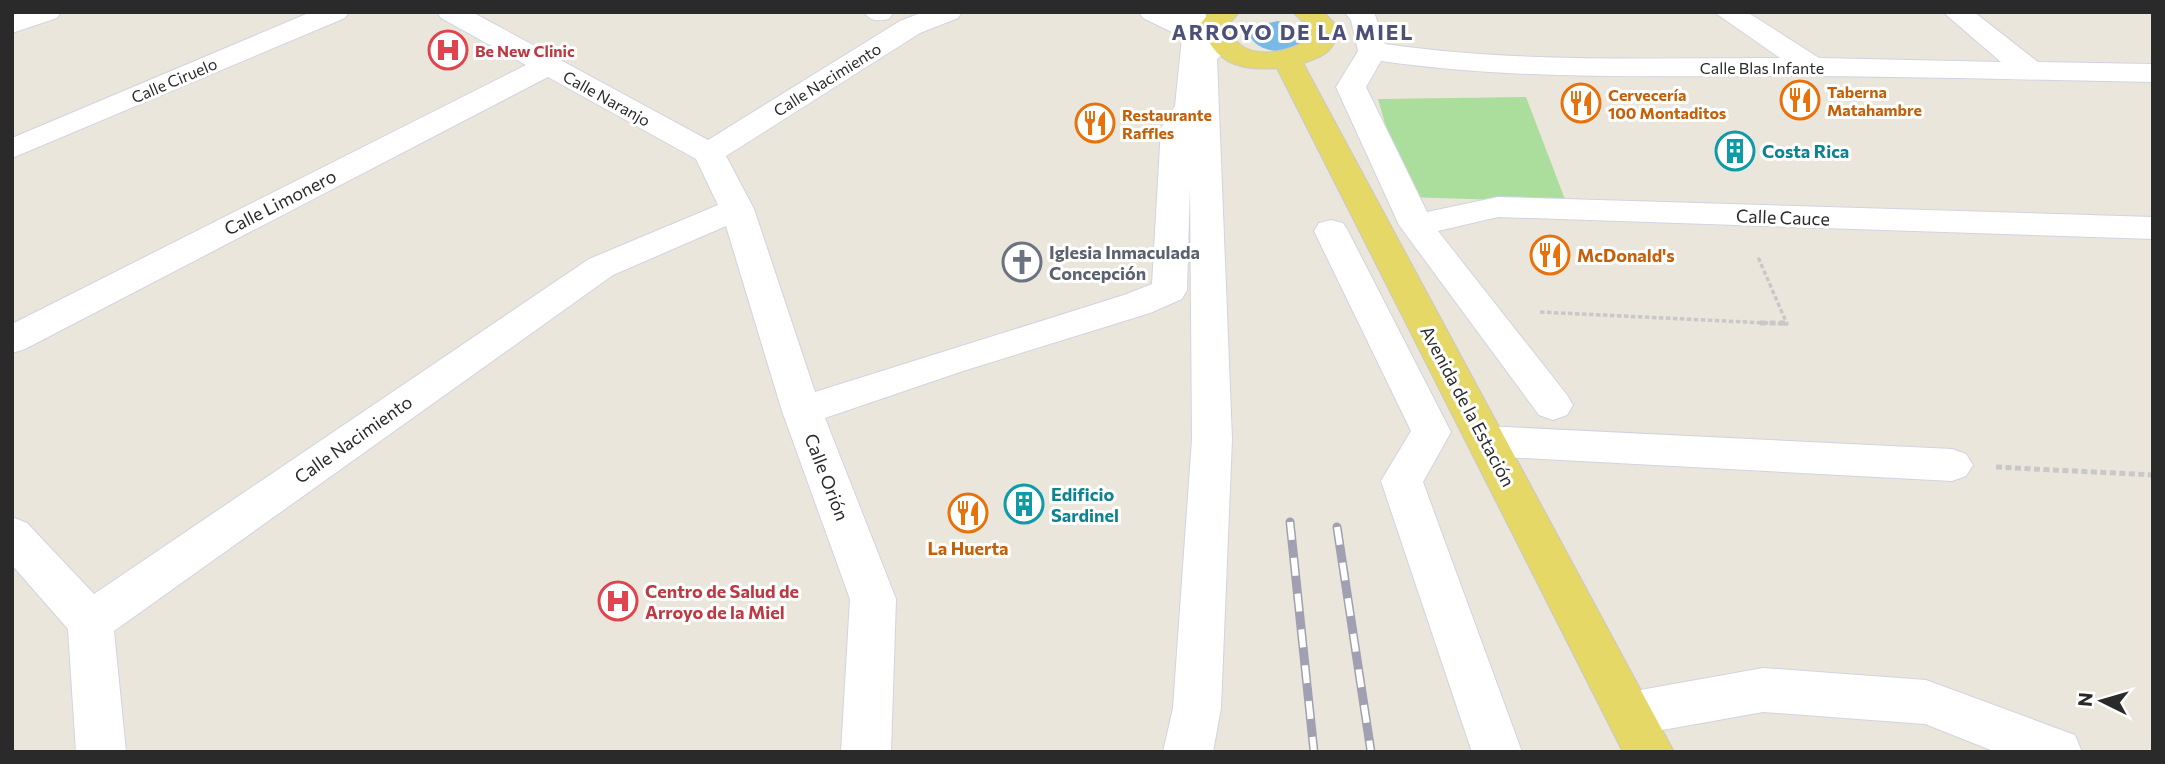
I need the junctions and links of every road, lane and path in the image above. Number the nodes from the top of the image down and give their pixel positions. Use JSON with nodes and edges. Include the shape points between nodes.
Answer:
{"nodes":[{"id":1,"x":47,"y":12,"type":"edge"},
{"id":2,"x":335,"y":12,"type":"edge"},
{"id":3,"x":947,"y":12,"type":"edge"},
{"id":4,"x":1153,"y":12,"type":"edge"},
{"id":5,"x":1307,"y":12,"type":"edge"},
{"id":6,"x":1728,"y":12,"type":"edge"},
{"id":7,"x":1956,"y":12,"type":"edge"},
{"id":8,"x":1370,"y":14,"type":"edge"},
{"id":9,"x":473,"y":16,"type":"edge"},
{"id":10,"x":12,"y":25,"type":"edge"},
{"id":11,"x":1210,"y":27,"type":"edge"},
{"id":12,"x":1372,"y":51,"type":"junction"},
{"id":13,"x":1287,"y":60,"type":"junction"},
{"id":14,"x":548,"y":65,"type":"junction"},
{"id":15,"x":1813,"y":67,"type":"junction"},
{"id":16,"x":2032,"y":72,"type":"junction"},
{"id":17,"x":2153,"y":73,"type":"edge"},
{"id":18,"x":12,"y":149,"type":"edge"},
{"id":19,"x":709,"y":153,"type":"junction"},
{"id":20,"x":737,"y":209,"type":"junction"},
{"id":21,"x":1735,"y":216,"type":"junction"},
{"id":22,"x":1416,"y":225,"type":"junction"},
{"id":23,"x":2153,"y":228,"type":"edge"},
{"id":24,"x":1331,"y":231,"type":"dead end"},
{"id":25,"x":1480,"y":310,"type":"junction"},
{"id":26,"x":12,"y":340,"type":"edge"},
{"id":27,"x":1553,"y":405,"type":"dead end"},
{"id":28,"x":802,"y":411,"type":"junction"},
{"id":29,"x":1486,"y":441,"type":"junction"},
{"id":30,"x":1952,"y":465,"type":"joint"},
{"id":31,"x":2153,"y":475,"type":"edge"},
{"id":32,"x":12,"y":535,"type":"edge"},
{"id":33,"x":90,"y":622,"type":"junction"},
{"id":34,"x":1192,"y":730,"type":"edge"},
{"id":35,"x":1639,"y":733,"type":"edge"},
{"id":36,"x":101,"y":752,"type":"edge"},
{"id":37,"x":866,"y":752,"type":"edge"},
{"id":38,"x":1497,"y":752,"type":"edge"},
{"id":39,"x":2057,"y":752,"type":"edge"}],
"edges":[{"from":1,"to":10,"type":"street"},
{"from":2,"to":18,"type":"street","name":"Calle Ciruelo"},
{"from":3,"to":19,"type":"street","name":"Calle Nacimiento","via":[[910,27]]},
{"from":4,"to":11,"type":"street"},
{"from":5,"to":13,"type":"main road","via":[[1321,22],[1324,42],[1317,50]]},
{"from":6,"to":15,"type":"street"},
{"from":7,"to":16,"type":"street"},
{"from":8,"to":12,"type":"street"},
{"from":9,"to":14,"type":"street","name":"Calle Naranjo"},
{"from":11,"to":13,"type":"main road","via":[[1250,58]]},
{"from":11,"to":28,"type":"street","via":[[1190,106],[1176,128],[1169,290]]},
{"from":11,"to":34,"type":"street","via":[[1203,55],[1212,439]]},
{"from":12,"to":15,"type":"street","name":"Calle Blas Infante","via":[[1457,63],[1544,67]]},
{"from":12,"to":22,"type":"street","via":[[1350,87]]},
{"from":13,"to":29,"type":"main road","name":"Avenida de la Estación"},
{"from":14,"to":19,"type":"street","name":"Calle Naranjo"},
{"from":14,"to":26,"type":"street","name":"Calle Limonero"},
{"from":15,"to":16,"type":"street","name":"Calle Blas Infante"},
{"from":16,"to":17,"type":"street","name":"Calle Blas Infante"},
{"from":19,"to":20,"type":"street"},
{"from":20,"to":28,"type":"street","name":"Calle Orión"},
{"from":20,"to":33,"type":"street","name":"Calle Nacimiento","via":[[601,267]]},
{"from":21,"to":22,"type":"street","name":"Calle Cauce","via":[[1498,206]]},
{"from":21,"to":23,"type":"street","name":"Calle Cauce"},
{"from":21,"to":25,"type":"path","via":[[1787,324]]},
{"from":22,"to":25,"type":"street"},
{"from":24,"to":38,"type":"street","via":[[1431,432],[1402,481]]},
{"from":25,"to":27,"type":"street"},
{"from":28,"to":37,"type":"street","name":"Calle Orión","via":[[873,599]]},
{"from":29,"to":30,"type":"street"},
{"from":29,"to":35,"type":"main road","name":"Avenida de la Estación"},
{"from":30,"to":31,"type":"path"},
{"from":32,"to":33,"type":"street"},
{"from":33,"to":36,"type":"street"},
{"from":35,"to":39,"type":"street","via":[[1763,690],[1926,702]]}]}
